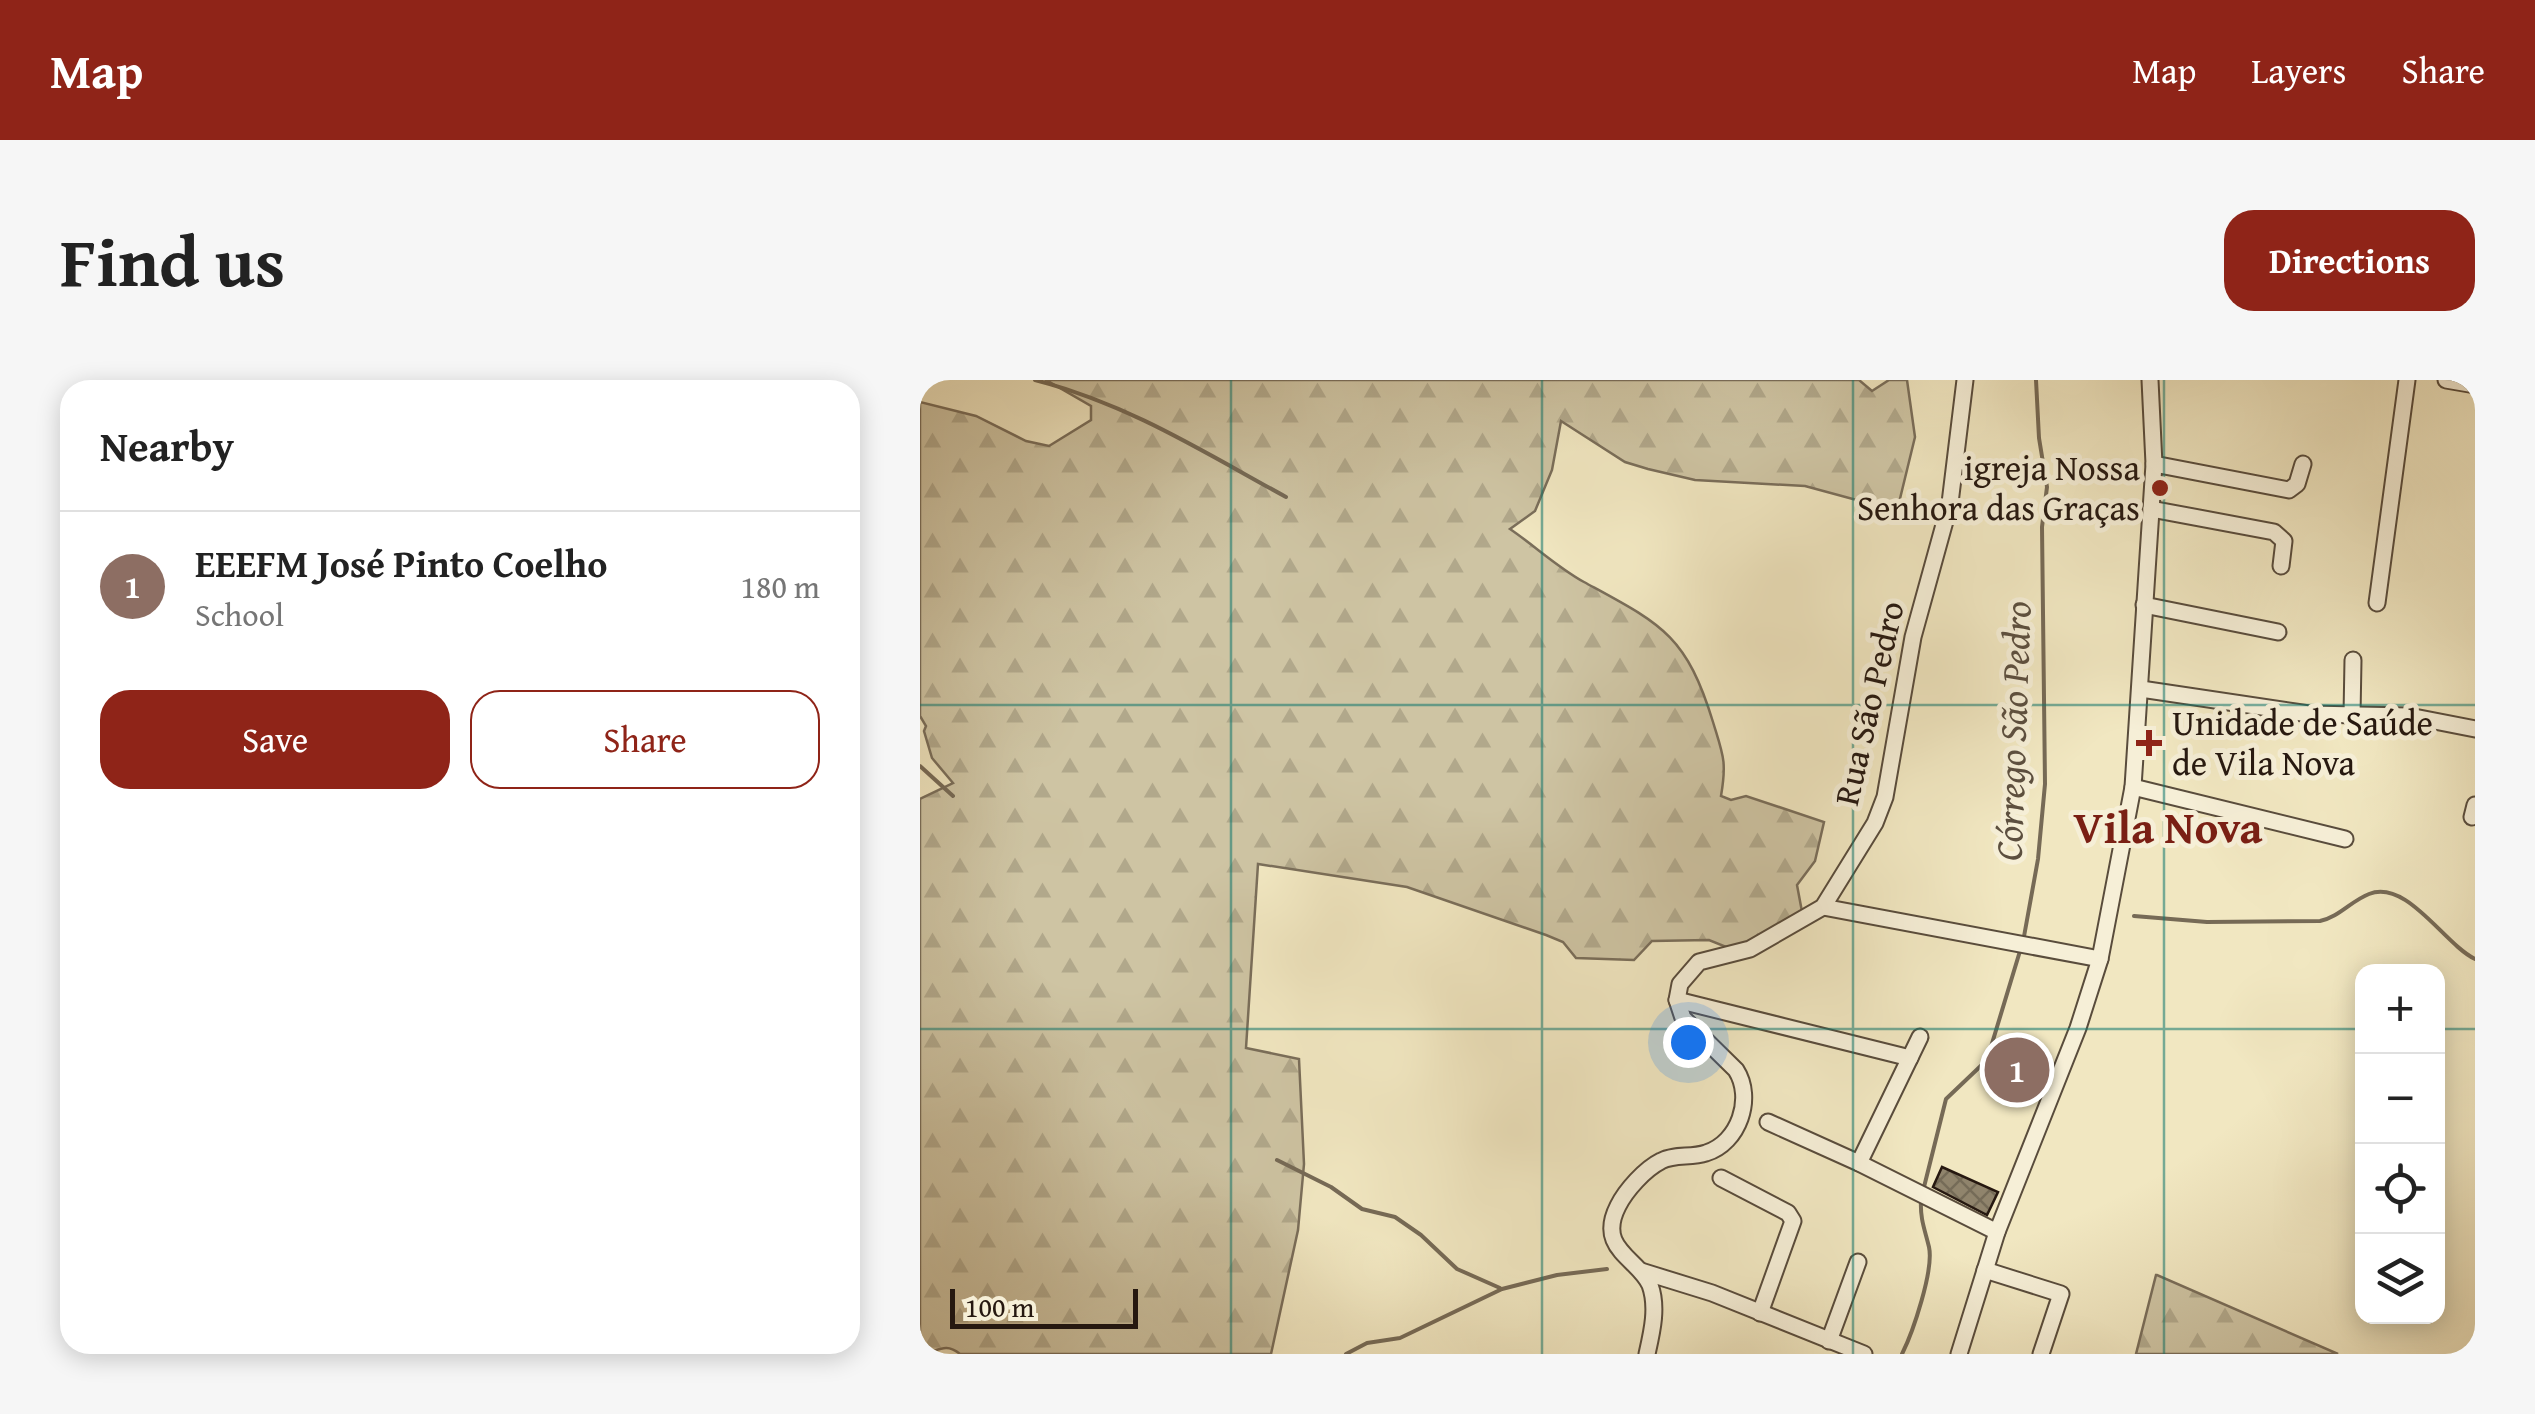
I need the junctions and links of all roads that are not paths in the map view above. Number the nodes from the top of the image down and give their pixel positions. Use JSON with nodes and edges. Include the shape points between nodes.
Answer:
{"nodes":[{"id":1,"x":1965,"y":380,"type":"edge"},
{"id":2,"x":2150,"y":380,"type":"edge"},
{"id":3,"x":2407,"y":380,"type":"edge"},
{"id":4,"x":2446,"y":380,"type":"edge"},
{"id":5,"x":2475,"y":385,"type":"edge"},
{"id":6,"x":2154,"y":464,"type":"junction"},
{"id":7,"x":2302,"y":464,"type":"dead end"},
{"id":8,"x":2151,"y":508,"type":"junction"},
{"id":9,"x":2281,"y":566,"type":"dead end"},
{"id":10,"x":2377,"y":603,"type":"dead end"},
{"id":11,"x":2144,"y":604,"type":"junction"},
{"id":12,"x":2278,"y":632,"type":"dead end"},
{"id":13,"x":2353,"y":660,"type":"dead end"},
{"id":14,"x":2141,"y":688,"type":"junction"},
{"id":15,"x":2352,"y":716,"type":"junction"},
{"id":16,"x":2475,"y":730,"type":"edge"},
{"id":17,"x":2133,"y":788,"type":"junction"},
{"id":18,"x":2345,"y":840,"type":"dead end"},
{"id":19,"x":1823,"y":907,"type":"junction"},
{"id":20,"x":2100,"y":959,"type":"junction"},
{"id":21,"x":1677,"y":1000,"type":"junction"},
{"id":22,"x":1920,"y":1038,"type":"dead end"},
{"id":23,"x":1910,"y":1058,"type":"junction"},
{"id":24,"x":1768,"y":1122,"type":"dead end"},
{"id":25,"x":1860,"y":1163,"type":"junction"},
{"id":26,"x":1721,"y":1178,"type":"dead end"},
{"id":27,"x":1997,"y":1232,"type":"junction"},
{"id":28,"x":1858,"y":1262,"type":"dead end"},
{"id":29,"x":1985,"y":1270,"type":"junction"},
{"id":30,"x":1641,"y":1271,"type":"junction"},
{"id":31,"x":1760,"y":1313,"type":"junction"},
{"id":32,"x":1829,"y":1341,"type":"junction"},
{"id":33,"x":1647,"y":1354,"type":"edge"},
{"id":34,"x":1864,"y":1354,"type":"edge"},
{"id":35,"x":1959,"y":1354,"type":"edge"},
{"id":36,"x":2041,"y":1354,"type":"edge"}],
"edges":[{"from":1,"to":19,"type":"street","name":"Rua São Pedro","via":[[1950,503],[1913,637],[1884,798]]},
{"from":2,"to":6,"type":"street"},
{"from":3,"to":10,"type":"street"},
{"from":4,"to":5,"type":"street"},
{"from":6,"to":7,"type":"street","via":[[2289,490]]},
{"from":6,"to":8,"type":"street"},
{"from":8,"to":9,"type":"street","via":[[2274,532],[2284,541]]},
{"from":8,"to":11,"type":"street"},
{"from":11,"to":12,"type":"street"},
{"from":11,"to":14,"type":"street"},
{"from":13,"to":15,"type":"street"},
{"from":14,"to":15,"type":"street"},
{"from":14,"to":17,"type":"street"},
{"from":15,"to":16,"type":"street","via":[[2410,716]]},
{"from":17,"to":18,"type":"street"},
{"from":17,"to":20,"type":"street"},
{"from":19,"to":20,"type":"street"},
{"from":19,"to":21,"type":"street","name":"Rua São Pedro","via":[[1750,949],[1699,962],[1682,978]]},
{"from":20,"to":27,"type":"street"},
{"from":21,"to":23,"type":"street"},
{"from":21,"to":30,"type":"street","via":[[1682,1018],[1736,1070],[1745,1102],[1720,1146],[1662,1160],[1619,1204],[1613,1234]]},
{"from":22,"to":23,"type":"street"},
{"from":23,"to":25,"type":"street"},
{"from":24,"to":25,"type":"street"},
{"from":25,"to":27,"type":"street"},
{"from":26,"to":31,"type":"street","via":[[1793,1221]]},
{"from":27,"to":29,"type":"street"},
{"from":28,"to":32,"type":"street"},
{"from":29,"to":35,"type":"street"},
{"from":29,"to":36,"type":"street","via":[[2062,1294]]},
{"from":30,"to":31,"type":"street"},
{"from":30,"to":33,"type":"street","via":[[1654,1307]]},
{"from":31,"to":32,"type":"street"},
{"from":32,"to":34,"type":"street"}]}
